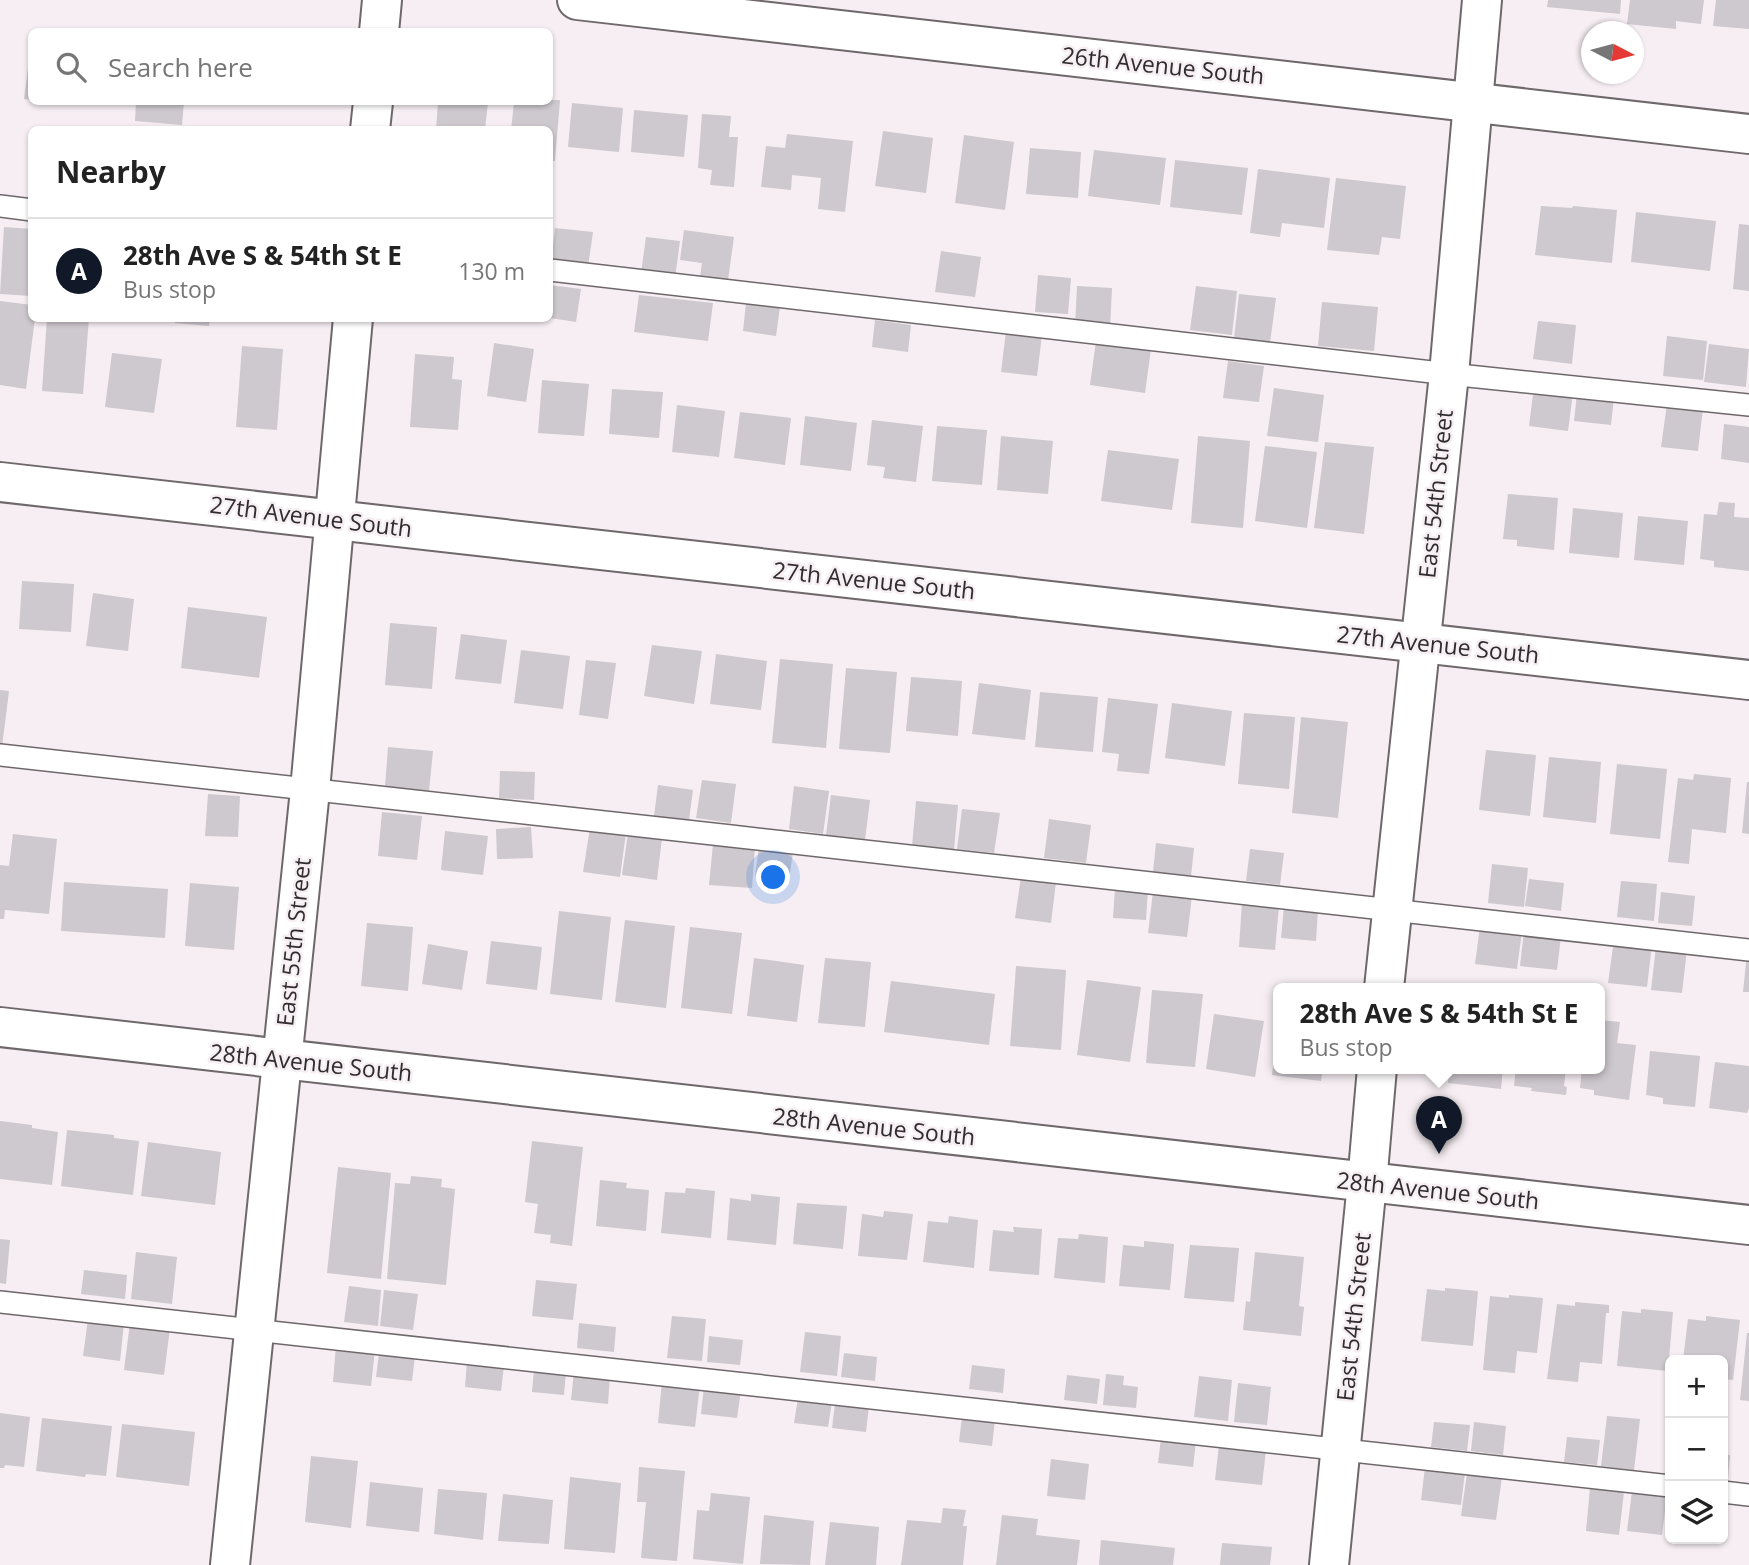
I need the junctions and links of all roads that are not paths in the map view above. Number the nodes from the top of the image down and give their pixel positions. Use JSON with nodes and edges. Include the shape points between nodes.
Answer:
{"nodes":[{"id":1,"x":382,"y":0,"type":"edge"},
{"id":2,"x":577,"y":0,"type":"edge"},
{"id":3,"x":1482,"y":0,"type":"edge"},
{"id":4,"x":379,"y":28,"type":"edge"},
{"id":5,"x":1473,"y":101,"type":"junction"},
{"id":6,"x":373,"y":105,"type":"edge"},
{"id":7,"x":370,"y":126,"type":"edge"},
{"id":8,"x":1749,"y":134,"type":"edge"},
{"id":9,"x":0,"y":206,"type":"edge"},
{"id":10,"x":28,"y":210,"type":"edge"},
{"id":11,"x":553,"y":270,"type":"edge"},
{"id":12,"x":353,"y":322,"type":"edge"},
{"id":13,"x":1449,"y":374,"type":"junction"},
{"id":14,"x":1749,"y":405,"type":"edge"},
{"id":15,"x":0,"y":482,"type":"edge"},
{"id":16,"x":334,"y":520,"type":"junction"},
{"id":17,"x":1419,"y":643,"type":"junction"},
{"id":18,"x":1749,"y":680,"type":"edge"},
{"id":19,"x":0,"y":755,"type":"edge"},
{"id":20,"x":310,"y":790,"type":"junction"},
{"id":21,"x":1391,"y":908,"type":"junction"},
{"id":22,"x":1749,"y":950,"type":"edge"},
{"id":23,"x":1384,"y":983,"type":"edge"},
{"id":24,"x":0,"y":1027,"type":"edge"},
{"id":25,"x":282,"y":1060,"type":"junction"},
{"id":26,"x":1376,"y":1074,"type":"edge"},
{"id":27,"x":1367,"y":1184,"type":"junction"},
{"id":28,"x":1749,"y":1225,"type":"edge"},
{"id":29,"x":0,"y":1302,"type":"edge"},
{"id":30,"x":254,"y":1331,"type":"junction"},
{"id":31,"x":1340,"y":1449,"type":"junction"},
{"id":32,"x":1665,"y":1485,"type":"edge"},
{"id":33,"x":1728,"y":1493,"type":"edge"},
{"id":34,"x":1749,"y":1495,"type":"edge"},
{"id":35,"x":230,"y":1565,"type":"edge"},
{"id":36,"x":1329,"y":1565,"type":"edge"}],
"edges":[{"from":1,"to":4,"type":"street"},
{"from":2,"to":5,"type":"street","name":"26th Avenue South"},
{"from":3,"to":5,"type":"street","name":"East 54th Street"},
{"from":5,"to":8,"type":"street","name":"26th Avenue South"},
{"from":5,"to":13,"type":"street","name":"East 54th Street"},
{"from":6,"to":7,"type":"street"},
{"from":9,"to":10,"type":"lane"},
{"from":11,"to":13,"type":"lane"},
{"from":12,"to":16,"type":"street","name":"East 55th Street"},
{"from":13,"to":14,"type":"lane"},
{"from":13,"to":17,"type":"street","name":"East 54th Street"},
{"from":15,"to":16,"type":"street","name":"27th Avenue South"},
{"from":16,"to":17,"type":"street","name":"27th Avenue South"},
{"from":16,"to":20,"type":"street","name":"East 55th Street"},
{"from":17,"to":18,"type":"street","name":"27th Avenue South"},
{"from":17,"to":21,"type":"street","name":"East 54th Street"},
{"from":19,"to":20,"type":"lane"},
{"from":20,"to":21,"type":"lane"},
{"from":20,"to":25,"type":"street","name":"East 55th Street"},
{"from":21,"to":22,"type":"lane"},
{"from":21,"to":23,"type":"street","name":"East 54th Street"},
{"from":24,"to":25,"type":"street","name":"28th Avenue South"},
{"from":25,"to":27,"type":"street","name":"28th Avenue South"},
{"from":25,"to":30,"type":"street","name":"East 55th Street"},
{"from":26,"to":27,"type":"street","name":"East 54th Street"},
{"from":27,"to":28,"type":"street","name":"28th Avenue South"},
{"from":27,"to":31,"type":"street","name":"East 54th Street"},
{"from":29,"to":30,"type":"lane"},
{"from":30,"to":31,"type":"lane"},
{"from":30,"to":35,"type":"street","name":"East 55th Street"},
{"from":31,"to":32,"type":"lane"},
{"from":31,"to":36,"type":"street","name":"East 54th Street"},
{"from":33,"to":34,"type":"lane"}]}
